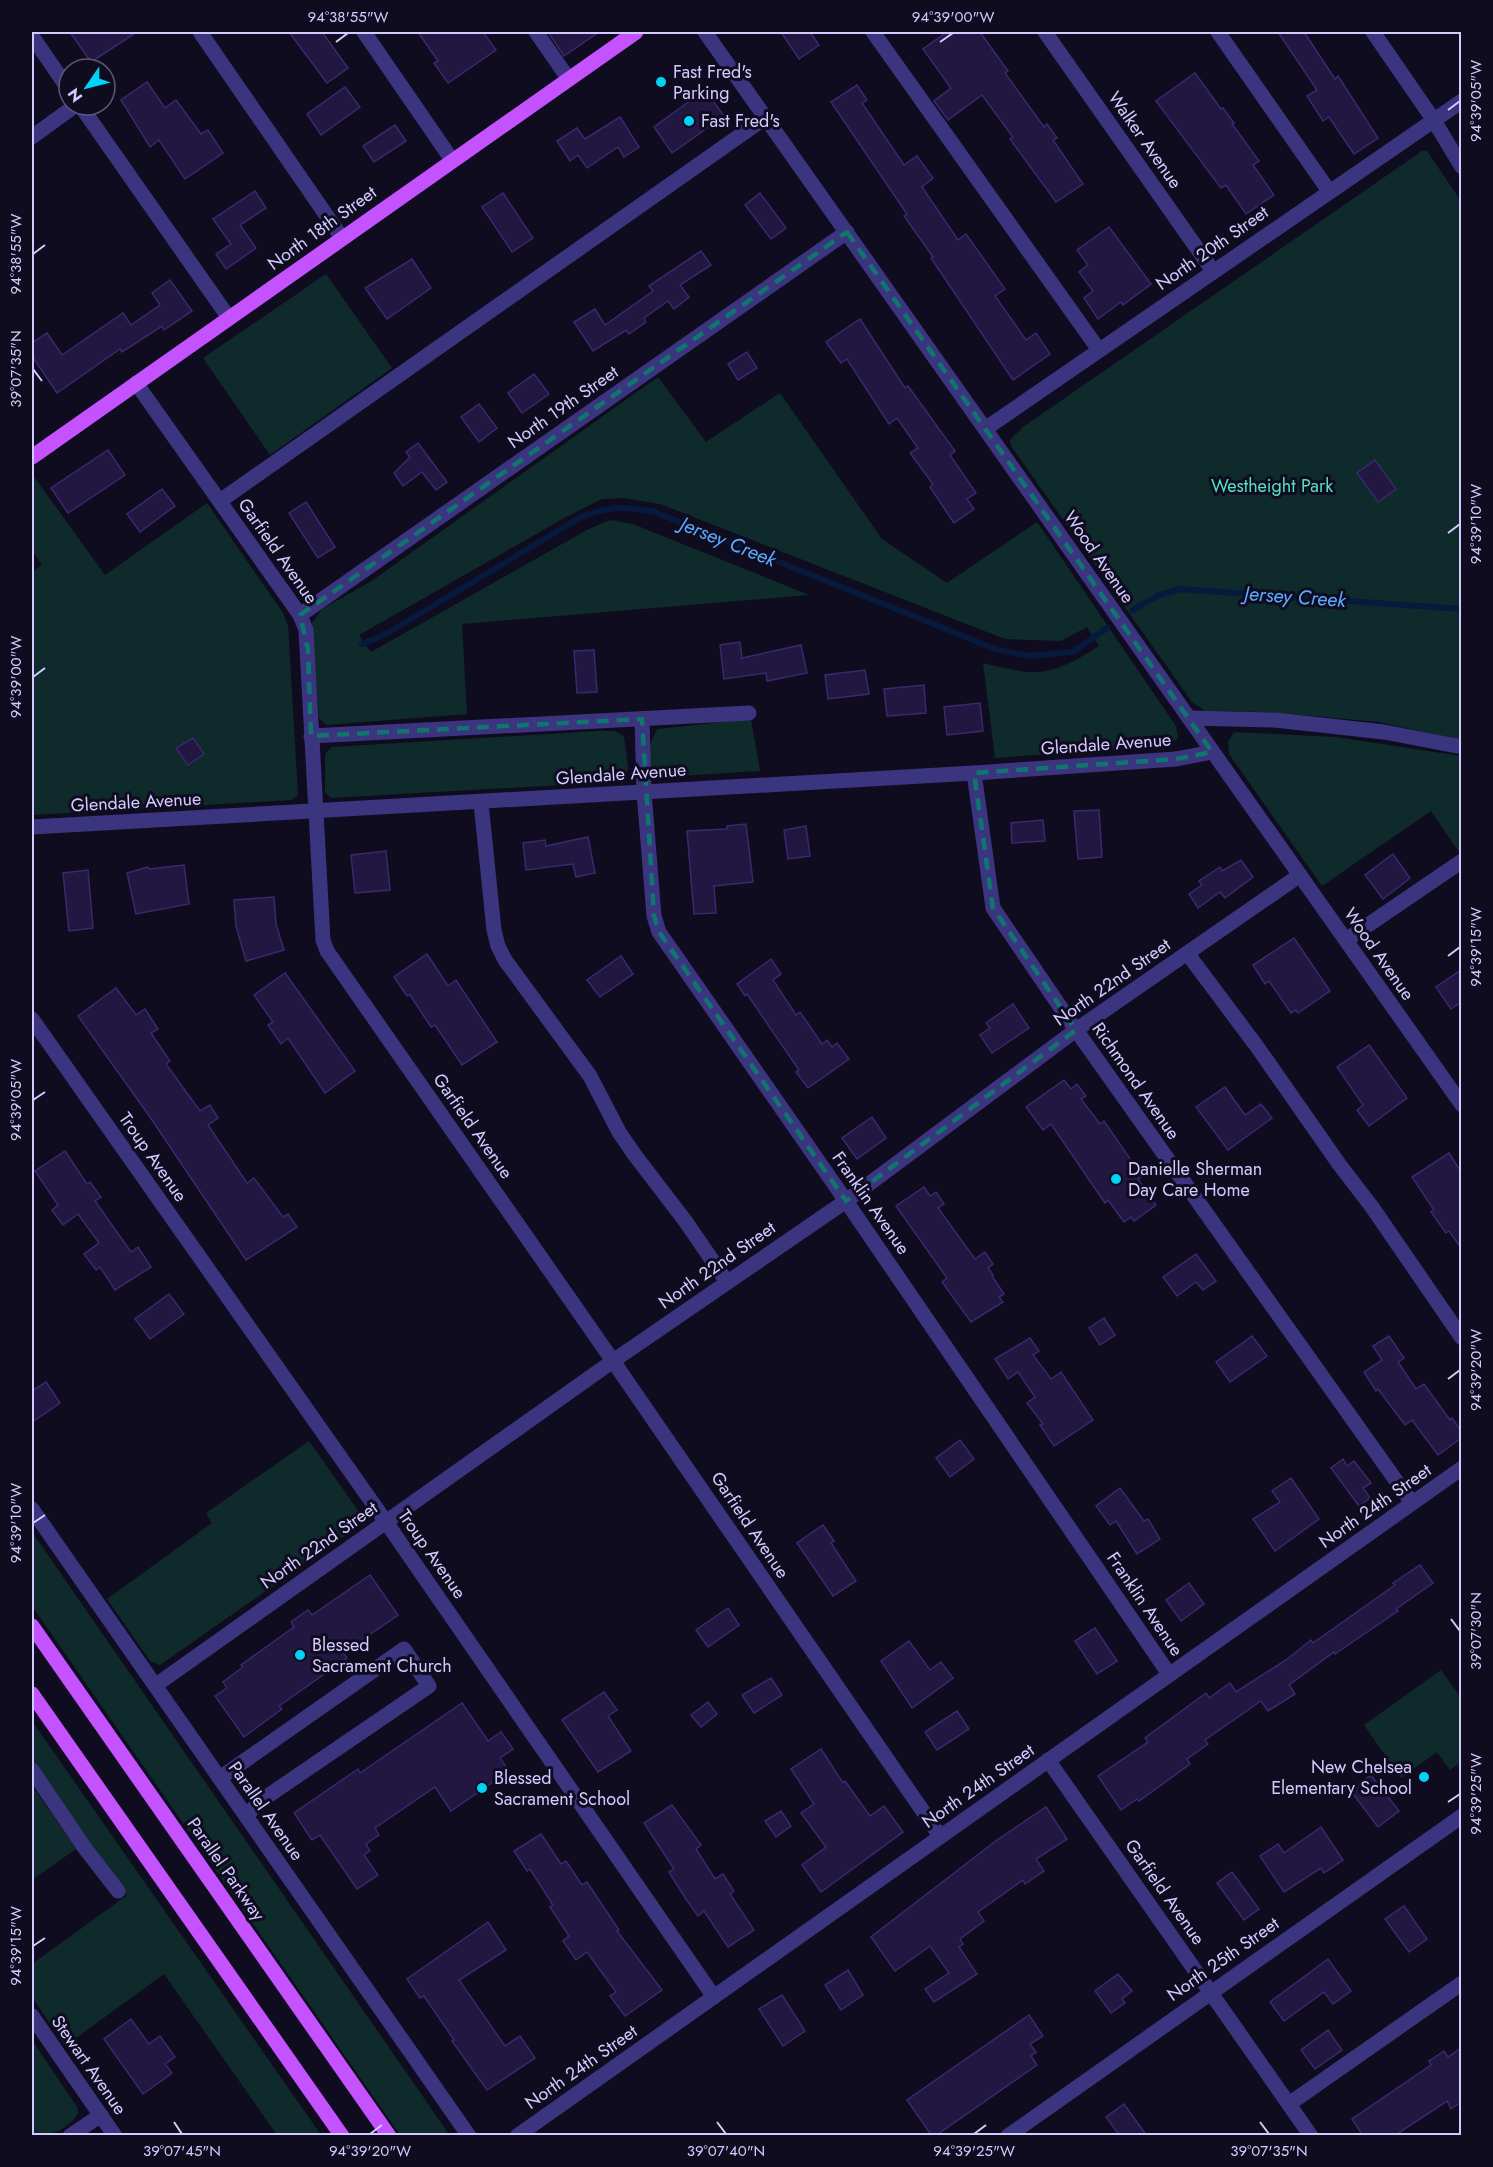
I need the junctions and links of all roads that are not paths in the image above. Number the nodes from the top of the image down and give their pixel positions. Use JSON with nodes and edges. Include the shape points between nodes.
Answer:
{"nodes":[{"id":1,"x":200,"y":32,"type":"edge"},
{"id":2,"x":364,"y":32,"type":"edge"},
{"id":3,"x":536,"y":32,"type":"edge"},
{"id":4,"x":636,"y":32,"type":"edge"},
{"id":5,"x":705,"y":32,"type":"edge"},
{"id":6,"x":873,"y":32,"type":"edge"},
{"id":7,"x":1045,"y":32,"type":"edge"},
{"id":8,"x":1218,"y":32,"type":"edge"},
{"id":9,"x":1373,"y":32,"type":"edge"},
{"id":10,"x":32,"y":36,"type":"edge"},
{"id":11,"x":57,"y":72,"type":"edge"},
{"id":12,"x":568,"y":78,"type":"junction"},
{"id":13,"x":1461,"y":101,"type":"edge"},
{"id":14,"x":61,"y":117,"type":"edge"},
{"id":15,"x":87,"y":117,"type":"edge"},
{"id":16,"x":765,"y":118,"type":"junction"},
{"id":17,"x":1433,"y":120,"type":"junction"},
{"id":18,"x":32,"y":137,"type":"edge"},
{"id":19,"x":452,"y":160,"type":"junction"},
{"id":20,"x":1461,"y":167,"type":"edge"},
{"id":21,"x":1329,"y":191,"type":"junction"},
{"id":22,"x":847,"y":232,"type":"junction"},
{"id":23,"x":342,"y":238,"type":"junction"},
{"id":24,"x":1213,"y":271,"type":"junction"},
{"id":25,"x":230,"y":318,"type":"junction"},
{"id":26,"x":1099,"y":350,"type":"junction"},
{"id":27,"x":136,"y":383,"type":"junction"},
{"id":28,"x":985,"y":429,"type":"junction"},
{"id":29,"x":33,"y":452,"type":"edge"},
{"id":30,"x":219,"y":501,"type":"junction"},
{"id":31,"x":300,"y":615,"type":"junction"},
{"id":32,"x":749,"y":713,"type":"dead end"},
{"id":33,"x":1189,"y":718,"type":"junction"},
{"id":34,"x":642,"y":719,"type":"junction"},
{"id":35,"x":311,"y":736,"type":"junction"},
{"id":36,"x":1461,"y":747,"type":"edge"},
{"id":37,"x":1212,"y":752,"type":"junction"},
{"id":38,"x":974,"y":772,"type":"junction"},
{"id":39,"x":644,"y":792,"type":"junction"},
{"id":40,"x":481,"y":803,"type":"junction"},
{"id":41,"x":316,"y":811,"type":"junction"},
{"id":42,"x":32,"y":827,"type":"edge"},
{"id":43,"x":1461,"y":861,"type":"edge"},
{"id":44,"x":1300,"y":876,"type":"junction"},
{"id":45,"x":1346,"y":940,"type":"junction"},
{"id":46,"x":1188,"y":953,"type":"junction"},
{"id":47,"x":32,"y":1019,"type":"edge"},
{"id":48,"x":1076,"y":1029,"type":"junction"},
{"id":49,"x":1461,"y":1105,"type":"edge"},
{"id":50,"x":846,"y":1201,"type":"junction"},
{"id":51,"x":727,"y":1282,"type":"junction"},
{"id":52,"x":1461,"y":1338,"type":"edge"},
{"id":53,"x":613,"y":1361,"type":"junction"},
{"id":54,"x":1461,"y":1468,"type":"edge"},
{"id":55,"x":1412,"y":1503,"type":"junction"},
{"id":56,"x":32,"y":1509,"type":"edge"},
{"id":57,"x":386,"y":1522,"type":"junction"},
{"id":58,"x":32,"y":1626,"type":"edge"},
{"id":59,"x":1169,"y":1674,"type":"junction"},
{"id":60,"x":156,"y":1685,"type":"junction"},
{"id":61,"x":32,"y":1694,"type":"edge"},
{"id":62,"x":1048,"y":1760,"type":"junction"},
{"id":63,"x":32,"y":1770,"type":"edge"},
{"id":64,"x":220,"y":1778,"type":"junction"},
{"id":65,"x":246,"y":1816,"type":"junction"},
{"id":66,"x":1461,"y":1816,"type":"edge"},
{"id":67,"x":940,"y":1836,"type":"junction"},
{"id":68,"x":118,"y":1891,"type":"dead end"},
{"id":69,"x":1461,"y":1983,"type":"edge"},
{"id":70,"x":1211,"y":1992,"type":"junction"},
{"id":71,"x":714,"y":1997,"type":"junction"},
{"id":72,"x":32,"y":2016,"type":"edge"},
{"id":73,"x":1289,"y":2104,"type":"junction"},
{"id":74,"x":101,"y":2115,"type":"junction"},
{"id":75,"x":70,"y":2136,"type":"edge"},
{"id":76,"x":116,"y":2136,"type":"edge"},
{"id":77,"x":342,"y":2136,"type":"edge"},
{"id":78,"x":389,"y":2136,"type":"edge"},
{"id":79,"x":469,"y":2136,"type":"edge"},
{"id":80,"x":517,"y":2136,"type":"edge"},
{"id":81,"x":1008,"y":2136,"type":"edge"},
{"id":82,"x":1311,"y":2136,"type":"edge"}],
"edges":[{"from":1,"to":23,"type":"street"},
{"from":2,"to":19,"type":"street"},
{"from":3,"to":12,"type":"street"},
{"from":4,"to":12,"type":"main road","name":"North 18th Street"},
{"from":5,"to":16,"type":"street","name":"Wood Avenue"},
{"from":6,"to":26,"type":"street"},
{"from":7,"to":24,"type":"street","name":"Walker Avenue"},
{"from":8,"to":21,"type":"street"},
{"from":9,"to":17,"type":"street"},
{"from":10,"to":11,"type":"street"},
{"from":12,"to":19,"type":"main road","name":"North 18th Street"},
{"from":13,"to":17,"type":"street","name":"North 20th Street"},
{"from":14,"to":18,"type":"street"},
{"from":15,"to":25,"type":"street"},
{"from":16,"to":22,"type":"street","name":"Wood Avenue"},
{"from":16,"to":30,"type":"street"},
{"from":17,"to":20,"type":"street"},
{"from":17,"to":21,"type":"street","name":"North 20th Street"},
{"from":19,"to":23,"type":"main road","name":"North 18th Street"},
{"from":21,"to":24,"type":"street","name":"North 20th Street"},
{"from":22,"to":28,"type":"street","name":"Wood Avenue"},
{"from":22,"to":31,"type":"street","name":"North 19th Street"},
{"from":23,"to":25,"type":"main road","name":"North 18th Street"},
{"from":24,"to":26,"type":"street","name":"North 20th Street"},
{"from":25,"to":27,"type":"main road","name":"North 18th Street"},
{"from":26,"to":28,"type":"street","name":"North 20th Street"},
{"from":27,"to":29,"type":"main road","name":"North 18th Street"},
{"from":27,"to":30,"type":"street","name":"Garfield Avenue"},
{"from":28,"to":33,"type":"street","name":"Wood Avenue"},
{"from":30,"to":31,"type":"street","name":"Garfield Avenue"},
{"from":31,"to":35,"type":"street","name":"Garfield Avenue","via":[[308,650]]},
{"from":32,"to":34,"type":"street"},
{"from":33,"to":36,"type":"street","name":"Glendale Avenue","via":[[1275,720],[1384,732]]},
{"from":33,"to":37,"type":"street","name":"Wood Avenue"},
{"from":34,"to":35,"type":"street"},
{"from":34,"to":39,"type":"street","name":"Franklin Avenue"},
{"from":35,"to":41,"type":"street","name":"Garfield Avenue"},
{"from":37,"to":38,"type":"street","name":"Glendale Avenue","via":[[1176,759]]},
{"from":37,"to":44,"type":"street","name":"Wood Avenue"},
{"from":38,"to":39,"type":"street","name":"Glendale Avenue"},
{"from":38,"to":48,"type":"street","name":"Richmond Avenue","via":[[993,908]]},
{"from":39,"to":40,"type":"street","name":"Glendale Avenue"},
{"from":39,"to":50,"type":"street","name":"Franklin Avenue","via":[[654,916],[659,932]]},
{"from":40,"to":41,"type":"street","name":"Glendale Avenue"},
{"from":40,"to":51,"type":"street","via":[[494,930],[505,960],[590,1076],[619,1132]]},
{"from":41,"to":42,"type":"street","name":"Glendale Avenue"},
{"from":41,"to":53,"type":"street","name":"Garfield Avenue","via":[[323,940],[327,951]]},
{"from":43,"to":45,"type":"street"},
{"from":44,"to":45,"type":"street","name":"Wood Avenue"},
{"from":44,"to":46,"type":"street","name":"North 22nd Street"},
{"from":45,"to":49,"type":"street","name":"Wood Avenue"},
{"from":46,"to":48,"type":"street","name":"North 22nd Street"},
{"from":46,"to":52,"type":"street","via":[[1372,1207]]},
{"from":47,"to":57,"type":"street","name":"Troup Avenue"},
{"from":48,"to":50,"type":"street","name":"North 22nd Street"},
{"from":48,"to":55,"type":"street","name":"Richmond Avenue"},
{"from":50,"to":51,"type":"street","name":"North 22nd Street"},
{"from":50,"to":59,"type":"street","name":"Franklin Avenue"},
{"from":51,"to":53,"type":"street","name":"North 22nd Street"},
{"from":53,"to":57,"type":"street","name":"North 22nd Street"},
{"from":53,"to":67,"type":"street","name":"Garfield Avenue"},
{"from":54,"to":55,"type":"street","name":"North 24th Street"},
{"from":55,"to":59,"type":"street","name":"North 24th Street"},
{"from":56,"to":60,"type":"street","name":"Parallel Avenue"},
{"from":57,"to":60,"type":"street","name":"North 22nd Street"},
{"from":57,"to":71,"type":"street","name":"Troup Avenue"},
{"from":58,"to":78,"type":"main road","name":"Parallel Parkway"},
{"from":59,"to":62,"type":"street","name":"North 24th Street"},
{"from":60,"to":64,"type":"street","name":"Parallel Avenue"},
{"from":61,"to":77,"type":"main road"},
{"from":62,"to":67,"type":"street","name":"North 24th Street"},
{"from":62,"to":70,"type":"street","name":"Garfield Avenue"},
{"from":63,"to":68,"type":"street"},
{"from":64,"to":65,"type":"street","name":"Parallel Avenue"},
{"from":64,"to":65,"type":"street","via":[[404,1649],[429,1686],[259,1802]]},
{"from":65,"to":79,"type":"street","name":"Parallel Avenue"},
{"from":66,"to":70,"type":"street","name":"North 25th Street"},
{"from":67,"to":71,"type":"street","name":"North 24th Street"},
{"from":69,"to":73,"type":"street"},
{"from":70,"to":73,"type":"street","name":"Garfield Avenue"},
{"from":70,"to":81,"type":"street","name":"North 25th Street"},
{"from":71,"to":80,"type":"street","name":"North 24th Street"},
{"from":72,"to":74,"type":"street","name":"Stewart Avenue"},
{"from":73,"to":82,"type":"street","name":"Garfield Avenue"},
{"from":74,"to":75,"type":"street"},
{"from":74,"to":76,"type":"street","name":"Stewart Avenue"}]}
